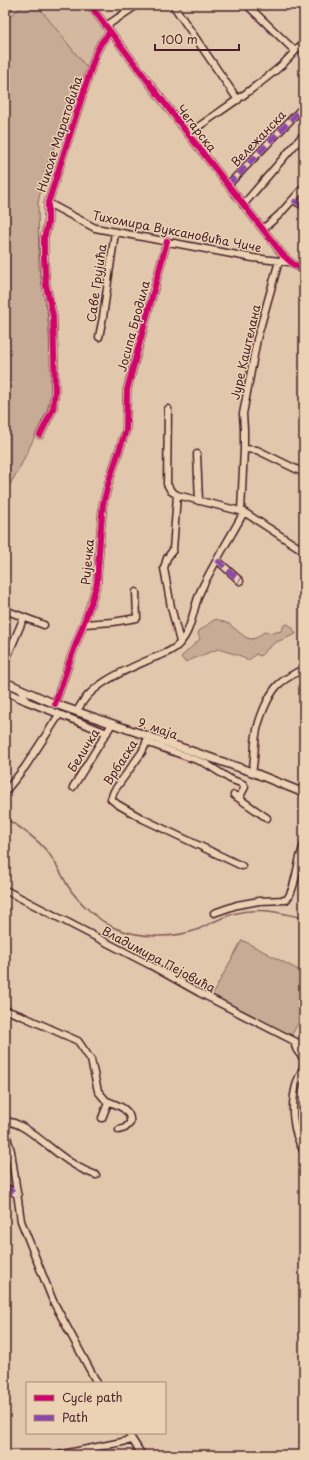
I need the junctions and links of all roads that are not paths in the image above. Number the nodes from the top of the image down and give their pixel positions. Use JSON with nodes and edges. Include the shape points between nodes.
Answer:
{"nodes":[{"id":1,"x":10,"y":5,"type":"edge"},
{"id":2,"x":90,"y":5,"type":"edge"},
{"id":3,"x":137,"y":5,"type":"edge"},
{"id":4,"x":173,"y":5,"type":"edge"},
{"id":5,"x":247,"y":5,"type":"edge"},
{"id":6,"x":5,"y":8,"type":"edge"},
{"id":7,"x":106,"y":26,"type":"junction"},
{"id":8,"x":110,"y":32,"type":"junction"},
{"id":9,"x":304,"y":42,"type":"edge"},
{"id":10,"x":295,"y":51,"type":"junction"},
{"id":11,"x":238,"y":100,"type":"junction"},
{"id":12,"x":304,"y":106,"type":"edge"},
{"id":13,"x":188,"y":134,"type":"junction"},
{"id":14,"x":304,"y":134,"type":"edge"},
{"id":15,"x":228,"y":185,"type":"junction"},
{"id":16,"x":304,"y":187,"type":"edge"},
{"id":17,"x":293,"y":200,"type":"junction"},
{"id":18,"x":48,"y":204,"type":"junction"},
{"id":19,"x":243,"y":205,"type":"junction"},
{"id":20,"x":304,"y":206,"type":"edge"},
{"id":21,"x":263,"y":229,"type":"junction"},
{"id":22,"x":115,"y":232,"type":"junction"},
{"id":23,"x":167,"y":241,"type":"junction"},
{"id":24,"x":279,"y":261,"type":"junction"},
{"id":25,"x":289,"y":262,"type":"junction"},
{"id":26,"x":304,"y":270,"type":"edge"},
{"id":27,"x":99,"y":337,"type":"dead end"},
{"id":28,"x":168,"y":409,"type":"dead end"},
{"id":29,"x":126,"y":417,"type":"joint"},
{"id":30,"x":40,"y":435,"type":"dead end"},
{"id":31,"x":244,"y":449,"type":"junction"},
{"id":32,"x":197,"y":454,"type":"dead end"},
{"id":33,"x":300,"y":471,"type":"dead end"},
{"id":34,"x":177,"y":495,"type":"junction"},
{"id":35,"x":199,"y":500,"type":"junction"},
{"id":36,"x":243,"y":512,"type":"junction"},
{"id":37,"x":304,"y":551,"type":"edge"},
{"id":38,"x":217,"y":560,"type":"junction"},
{"id":39,"x":240,"y":581,"type":"dead end"},
{"id":40,"x":136,"y":592,"type":"dead end"},
{"id":41,"x":5,"y":610,"type":"edge"},
{"id":42,"x":24,"y":618,"type":"junction"},
{"id":43,"x":84,"y":624,"type":"junction"},
{"id":44,"x":44,"y":625,"type":"dead end"},
{"id":45,"x":180,"y":642,"type":"junction"},
{"id":46,"x":5,"y":662,"type":"edge"},
{"id":47,"x":304,"y":668,"type":"edge"},
{"id":48,"x":5,"y":682,"type":"edge"},
{"id":49,"x":5,"y":690,"type":"edge"},
{"id":50,"x":21,"y":690,"type":"junction"},
{"id":51,"x":26,"y":702,"type":"junction"},
{"id":52,"x":55,"y":704,"type":"junction"},
{"id":53,"x":77,"y":712,"type":"junction"},
{"id":54,"x":58,"y":715,"type":"junction"},
{"id":55,"x":112,"y":724,"type":"junction"},
{"id":56,"x":107,"y":733,"type":"junction"},
{"id":57,"x":148,"y":740,"type":"junction"},
{"id":58,"x":252,"y":772,"type":"junction"},
{"id":59,"x":73,"y":787,"type":"dead end"},
{"id":60,"x":5,"y":792,"type":"edge"},
{"id":61,"x":304,"y":793,"type":"edge"},
{"id":62,"x":267,"y":818,"type":"dead end"},
{"id":63,"x":304,"y":845,"type":"edge"},
{"id":64,"x":242,"y":866,"type":"dead end"},
{"id":65,"x":5,"y":890,"type":"edge"},
{"id":66,"x":214,"y":913,"type":"dead end"},
{"id":67,"x":5,"y":1010,"type":"edge"},
{"id":68,"x":295,"y":1042,"type":"junction"},
{"id":69,"x":304,"y":1046,"type":"edge"},
{"id":70,"x":304,"y":1060,"type":"edge"},
{"id":71,"x":304,"y":1065,"type":"edge"},
{"id":72,"x":107,"y":1101,"type":"junction"},
{"id":73,"x":102,"y":1118,"type":"dead end"},
{"id":74,"x":5,"y":1121,"type":"edge"},
{"id":75,"x":5,"y":1130,"type":"edge"},
{"id":76,"x":119,"y":1130,"type":"dead end"},
{"id":77,"x":304,"y":1152,"type":"edge"},
{"id":78,"x":96,"y":1175,"type":"dead end"},
{"id":79,"x":5,"y":1187,"type":"edge"},
{"id":80,"x":18,"y":1195,"type":"junction"},
{"id":81,"x":96,"y":1382,"type":"edge"},
{"id":82,"x":129,"y":1434,"type":"edge"},
{"id":83,"x":132,"y":1440,"type":"junction"},
{"id":84,"x":58,"y":1455,"type":"edge"},
{"id":85,"x":142,"y":1455,"type":"edge"}],
"edges":[{"from":1,"to":6,"type":"street"},
{"from":2,"to":7,"type":"street","name":"Чегарска"},
{"from":3,"to":7,"type":"street"},
{"from":4,"to":11,"type":"street"},
{"from":5,"to":10,"type":"street"},
{"from":7,"to":8,"type":"street","name":"Чегарска"},
{"from":8,"to":13,"type":"street","name":"Чегарска"},
{"from":8,"to":18,"type":"street","name":"Николе Маратовића","via":[[96,53]]},
{"from":9,"to":10,"type":"street"},
{"from":10,"to":11,"type":"street"},
{"from":11,"to":13,"type":"street"},
{"from":12,"to":15,"type":"street","name":"Вележанска"},
{"from":13,"to":15,"type":"street","name":"Чегарска"},
{"from":14,"to":19,"type":"street"},
{"from":15,"to":19,"type":"street","name":"Чегарска"},
{"from":16,"to":17,"type":"street"},
{"from":17,"to":20,"type":"street"},
{"from":17,"to":21,"type":"street"},
{"from":18,"to":22,"type":"street","name":"Тихомира Вуксановића Чиче","via":[[90,226]]},
{"from":18,"to":30,"type":"street","name":"Николе Маратовића","via":[[44,258],[53,316],[56,380],[54,407]]},
{"from":19,"to":21,"type":"street","name":"Чегарска"},
{"from":21,"to":25,"type":"street","name":"Чегарска"},
{"from":22,"to":23,"type":"street","name":"Тихомира Вуксановића Чиче"},
{"from":22,"to":27,"type":"street","name":"Саве Грујића"},
{"from":23,"to":24,"type":"street","name":"Тихомира Вуксановића Чиче"},
{"from":23,"to":29,"type":"street","name":"Јосипа Бродила","via":[[128,390]]},
{"from":24,"to":25,"type":"street","name":"Тихомира Вуксановића Чиче"},
{"from":24,"to":31,"type":"street","name":"Јуре Каштелана","via":[[257,339],[243,414]]},
{"from":25,"to":26,"type":"street","name":"Тихомира Вуксановића Чиче"},
{"from":28,"to":34,"type":"street","via":[[167,484],[170,491]]},
{"from":29,"to":43,"type":"street","name":"Ријечка","via":[[126,430],[109,481],[103,509],[97,582]]},
{"from":31,"to":33,"type":"street","via":[[257,450]]},
{"from":31,"to":36,"type":"street","name":"Јуре Каштелана"},
{"from":32,"to":35,"type":"street"},
{"from":34,"to":35,"type":"street"},
{"from":34,"to":45,"type":"street","via":[[173,550],[164,568]]},
{"from":35,"to":36,"type":"street"},
{"from":36,"to":37,"type":"street"},
{"from":36,"to":38,"type":"street"},
{"from":38,"to":39,"type":"street"},
{"from":38,"to":45,"type":"street","via":[[200,593],[189,629]]},
{"from":40,"to":43,"type":"street","via":[[137,618]]},
{"from":41,"to":42,"type":"street"},
{"from":42,"to":44,"type":"street"},
{"from":42,"to":46,"type":"street"},
{"from":43,"to":52,"type":"street","name":"Ријечка"},
{"from":45,"to":53,"type":"street","via":[[170,651],[102,684],[82,702]]},
{"from":47,"to":58,"type":"street","via":[[280,683],[268,700],[256,732]]},
{"from":48,"to":50,"type":"main road","name":"9. маја"},
{"from":49,"to":51,"type":"street"},
{"from":50,"to":51,"type":"street"},
{"from":50,"to":52,"type":"main road","name":"9. маја"},
{"from":51,"to":54,"type":"street"},
{"from":52,"to":53,"type":"main road","name":"9. маја"},
{"from":53,"to":55,"type":"main road","name":"9. маја"},
{"from":54,"to":56,"type":"street"},
{"from":54,"to":60,"type":"street"},
{"from":55,"to":56,"type":"street","name":"Беличка"},
{"from":55,"to":57,"type":"main road","name":"9. маја"},
{"from":56,"to":59,"type":"street","name":"Беличка"},
{"from":57,"to":58,"type":"main road","name":"9. маја"},
{"from":57,"to":62,"type":"street","via":[[205,763],[243,784],[245,787],[237,796]]},
{"from":57,"to":64,"type":"street","name":"Врбаска","via":[[111,799],[143,819]]},
{"from":58,"to":61,"type":"main road","name":"9. маја"},
{"from":63,"to":66,"type":"street","via":[[291,892],[286,900],[259,901]]},
{"from":65,"to":68,"type":"street","name":"Владимира Пејовића"},
{"from":67,"to":72,"type":"street","via":[[78,1041],[91,1060],[98,1091]]},
{"from":68,"to":69,"type":"street","name":"Владимира Пејовића"},
{"from":68,"to":70,"type":"street","via":[[294,1045]]},
{"from":71,"to":77,"type":"street","via":[[297,1083],[293,1116],[296,1135]]},
{"from":72,"to":73,"type":"street"},
{"from":72,"to":76,"type":"street","via":[[119,1105],[130,1115],[128,1126]]},
{"from":74,"to":78,"type":"street","via":[[32,1132],[81,1169]]},
{"from":75,"to":80,"type":"street"},
{"from":79,"to":80,"type":"street"},
{"from":80,"to":81,"type":"street","via":[[21,1222],[53,1300]]},
{"from":82,"to":83,"type":"street"},
{"from":83,"to":84,"type":"street"},
{"from":83,"to":85,"type":"street"}]}
